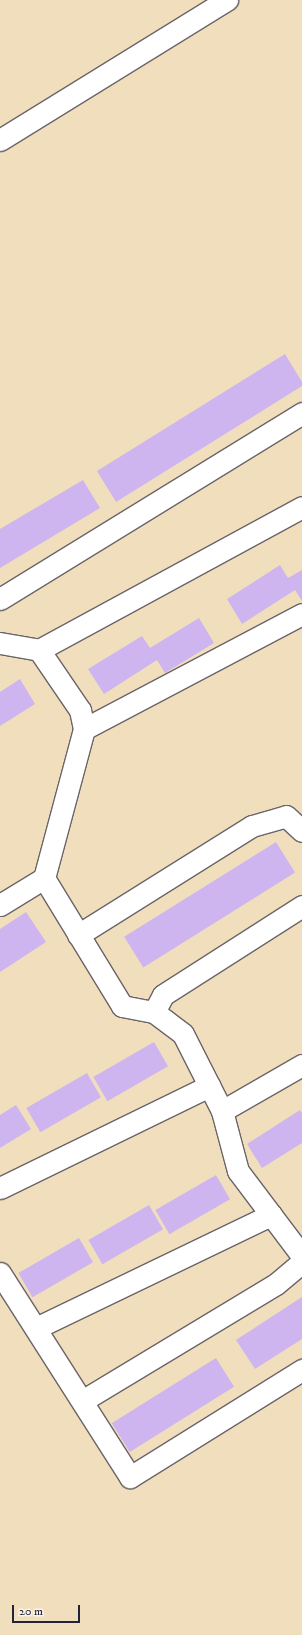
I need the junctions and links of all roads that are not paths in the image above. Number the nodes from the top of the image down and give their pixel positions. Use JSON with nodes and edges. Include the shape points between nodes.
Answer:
{"nodes":[{"id":1,"x":228,"y":0,"type":"edge"},
{"id":2,"x":0,"y":140,"type":"edge"},
{"id":3,"x":302,"y":413,"type":"edge"},
{"id":4,"x":302,"y":507,"type":"edge"},
{"id":5,"x":0,"y":599,"type":"edge"},
{"id":6,"x":302,"y":614,"type":"edge"},
{"id":7,"x":0,"y":643,"type":"edge"},
{"id":8,"x":39,"y":650,"type":"junction"},
{"id":9,"x":84,"y":729,"type":"junction"},
{"id":10,"x":302,"y":831,"type":"edge"},
{"id":11,"x":44,"y":878,"type":"junction"},
{"id":12,"x":0,"y":904,"type":"edge"},
{"id":13,"x":302,"y":906,"type":"edge"},
{"id":14,"x":78,"y":935,"type":"junction"},
{"id":15,"x":154,"y":1012,"type":"junction"},
{"id":16,"x":302,"y":1065,"type":"edge"},
{"id":17,"x":209,"y":1086,"type":"junction"},
{"id":18,"x":222,"y":1111,"type":"junction"},
{"id":19,"x":0,"y":1188,"type":"edge"},
{"id":20,"x":271,"y":1215,"type":"junction"},
{"id":21,"x":302,"y":1256,"type":"edge"},
{"id":22,"x":302,"y":1262,"type":"edge"},
{"id":23,"x":0,"y":1273,"type":"edge"},
{"id":24,"x":36,"y":1328,"type":"junction"},
{"id":25,"x":302,"y":1370,"type":"edge"},
{"id":26,"x":82,"y":1401,"type":"junction"}],
"edges":[{"from":1,"to":2,"type":"street"},
{"from":3,"to":5,"type":"street"},
{"from":4,"to":8,"type":"street"},
{"from":6,"to":9,"type":"street"},
{"from":7,"to":8,"type":"street"},
{"from":8,"to":9,"type":"street","via":[[80,710]]},
{"from":9,"to":11,"type":"street"},
{"from":10,"to":14,"type":"street","via":[[286,816],[252,826]]},
{"from":11,"to":12,"type":"street"},
{"from":11,"to":14,"type":"street"},
{"from":13,"to":15,"type":"street","via":[[163,995]]},
{"from":14,"to":15,"type":"street","via":[[122,1006]]},
{"from":15,"to":17,"type":"street","via":[[183,1034]]},
{"from":16,"to":18,"type":"street"},
{"from":17,"to":18,"type":"street"},
{"from":17,"to":19,"type":"street"},
{"from":18,"to":20,"type":"street","via":[[238,1171]]},
{"from":20,"to":21,"type":"street"},
{"from":20,"to":24,"type":"street"},
{"from":22,"to":26,"type":"street","via":[[276,1284]]},
{"from":23,"to":24,"type":"street"},
{"from":24,"to":26,"type":"street"},
{"from":25,"to":26,"type":"street","via":[[130,1476]]}]}
